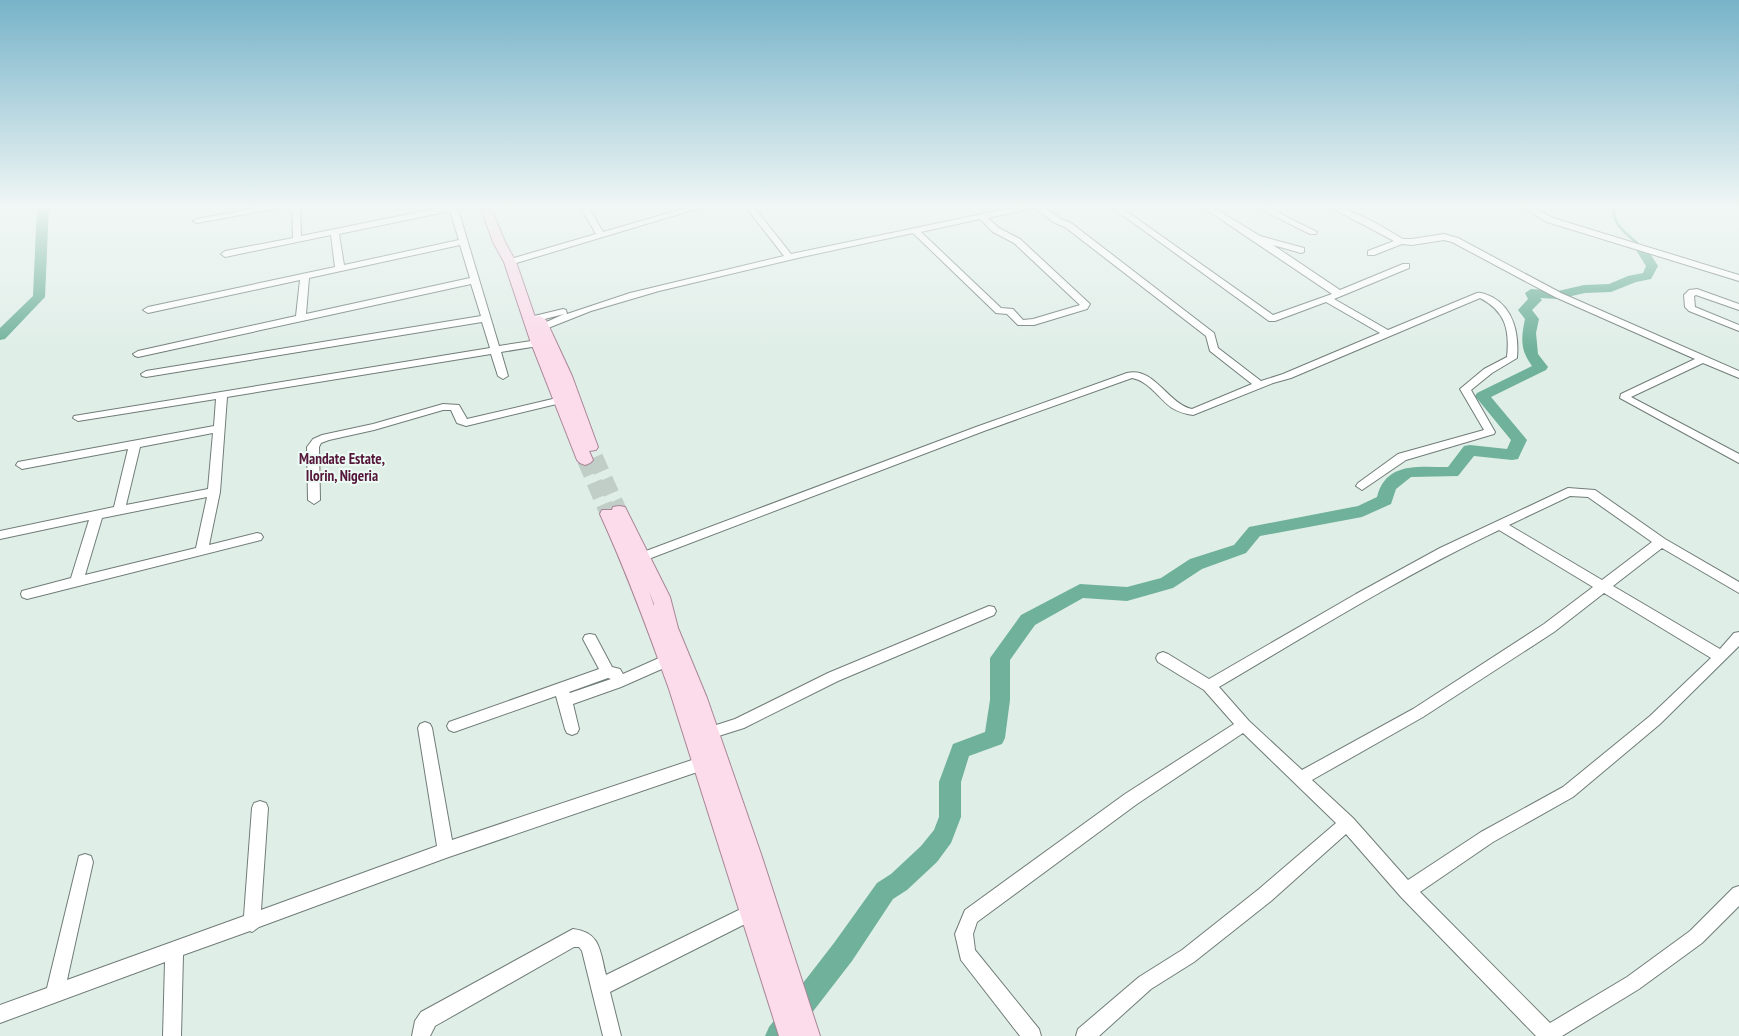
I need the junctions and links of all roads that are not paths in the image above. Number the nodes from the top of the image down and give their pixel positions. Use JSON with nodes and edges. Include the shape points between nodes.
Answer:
{"nodes":[{"id":1,"x":338,"y":254,"type":"edge"},
{"id":2,"x":407,"y":254,"type":"edge"},
{"id":3,"x":467,"y":254,"type":"edge"},
{"id":4,"x":509,"y":254,"type":"edge"},
{"id":5,"x":512,"y":254,"type":"edge"},
{"id":6,"x":535,"y":254,"type":"edge"},
{"id":7,"x":787,"y":254,"type":"edge"},
{"id":8,"x":802,"y":254,"type":"edge"},
{"id":9,"x":941,"y":254,"type":"edge"},
{"id":10,"x":1032,"y":254,"type":"edge"},
{"id":11,"x":1108,"y":254,"type":"edge"},
{"id":12,"x":1182,"y":254,"type":"edge"},
{"id":13,"x":1281,"y":254,"type":"edge"},
{"id":14,"x":1482,"y":254,"type":"edge"},
{"id":15,"x":1662,"y":254,"type":"edge"},
{"id":16,"x":789,"y":257,"type":"junction"},
{"id":17,"x":514,"y":261,"type":"junction"},
{"id":18,"x":1406,"y":266,"type":"dead end"},
{"id":19,"x":340,"y":269,"type":"junction"},
{"id":20,"x":305,"y":276,"type":"junction"},
{"id":21,"x":1739,"y":278,"type":"edge"},
{"id":22,"x":475,"y":280,"type":"junction"},
{"id":23,"x":1339,"y":294,"type":"junction"},
{"id":24,"x":1327,"y":299,"type":"junction"},
{"id":25,"x":1739,"y":307,"type":"edge"},
{"id":26,"x":148,"y":310,"type":"dead end"},
{"id":27,"x":301,"y":318,"type":"junction"},
{"id":28,"x":487,"y":318,"type":"junction"},
{"id":29,"x":537,"y":322,"type":"junction"},
{"id":30,"x":1739,"y":328,"type":"edge"},
{"id":31,"x":1388,"y":334,"type":"junction"},
{"id":32,"x":538,"y":343,"type":"junction"},
{"id":33,"x":496,"y":352,"type":"junction"},
{"id":34,"x":138,"y":354,"type":"dead end"},
{"id":35,"x":1703,"y":359,"type":"junction"},
{"id":36,"x":146,"y":374,"type":"dead end"},
{"id":37,"x":1739,"y":375,"type":"edge"},
{"id":38,"x":503,"y":376,"type":"dead end"},
{"id":39,"x":1260,"y":385,"type":"junction"},
{"id":40,"x":222,"y":395,"type":"junction"},
{"id":41,"x":561,"y":400,"type":"junction"},
{"id":42,"x":78,"y":418,"type":"dead end"},
{"id":43,"x":219,"y":429,"type":"junction"},
{"id":44,"x":135,"y":444,"type":"junction"},
{"id":45,"x":1739,"y":459,"type":"edge"},
{"id":46,"x":22,"y":465,"type":"dead end"},
{"id":47,"x":1362,"y":486,"type":"dead end"},
{"id":48,"x":214,"y":492,"type":"junction"},
{"id":49,"x":314,"y":500,"type":"dead end"},
{"id":50,"x":119,"y":510,"type":"junction"},
{"id":51,"x":613,"y":513,"type":"tunnel mouth"},
{"id":52,"x":97,"y":514,"type":"junction"},
{"id":53,"x":1500,"y":525,"type":"junction"},
{"id":54,"x":0,"y":535,"type":"edge"},
{"id":55,"x":257,"y":538,"type":"dead end"},
{"id":56,"x":1662,"y":542,"type":"junction"},
{"id":57,"x":201,"y":551,"type":"junction"},
{"id":58,"x":635,"y":560,"type":"junction"},
{"id":59,"x":78,"y":581,"type":"junction"},
{"id":60,"x":1602,"y":586,"type":"junction"},
{"id":61,"x":1739,"y":588,"type":"edge"},
{"id":62,"x":27,"y":594,"type":"dead end"},
{"id":63,"x":989,"y":611,"type":"dead end"},
{"id":64,"x":1739,"y":637,"type":"edge"},
{"id":65,"x":590,"y":639,"type":"dead end"},
{"id":66,"x":1721,"y":657,"type":"junction"},
{"id":67,"x":1163,"y":658,"type":"dead end"},
{"id":68,"x":668,"y":660,"type":"junction"},
{"id":69,"x":608,"y":672,"type":"junction"},
{"id":70,"x":620,"y":681,"type":"junction"},
{"id":71,"x":1209,"y":686,"type":"junction"},
{"id":72,"x":563,"y":695,"type":"junction"},
{"id":73,"x":1244,"y":725,"type":"junction"},
{"id":74,"x":454,"y":726,"type":"dead end"},
{"id":75,"x":424,"y":728,"type":"dead end"},
{"id":76,"x":572,"y":729,"type":"dead end"},
{"id":77,"x":709,"y":733,"type":"junction"},
{"id":78,"x":704,"y":763,"type":"junction"},
{"id":79,"x":1299,"y":779,"type":"junction"},
{"id":80,"x":260,"y":808,"type":"dead end"},
{"id":81,"x":1347,"y":823,"type":"junction"},
{"id":82,"x":446,"y":850,"type":"junction"},
{"id":83,"x":85,"y":862,"type":"dead end"},
{"id":84,"x":1407,"y":891,"type":"junction"},
{"id":85,"x":1739,"y":894,"type":"edge"},
{"id":86,"x":751,"y":912,"type":"junction"},
{"id":87,"x":252,"y":923,"type":"junction"},
{"id":88,"x":174,"y":950,"type":"junction"},
{"id":89,"x":601,"y":987,"type":"junction"},
{"id":90,"x":55,"y":993,"type":"junction"},
{"id":91,"x":787,"y":999,"type":"junction"},
{"id":92,"x":0,"y":1014,"type":"edge"},
{"id":93,"x":798,"y":1030,"type":"edge"},
{"id":94,"x":1556,"y":1033,"type":"edge"},
{"id":95,"x":172,"y":1036,"type":"edge"},
{"id":96,"x":421,"y":1036,"type":"edge"},
{"id":97,"x":612,"y":1036,"type":"edge"},
{"id":98,"x":1032,"y":1036,"type":"edge"},
{"id":99,"x":1085,"y":1036,"type":"edge"}],
"edges":[{"from":1,"to":19,"type":"street"},
{"from":2,"to":19,"type":"street"},
{"from":3,"to":22,"type":"street"},
{"from":4,"to":17,"type":"main road"},
{"from":5,"to":17,"type":"main road"},
{"from":6,"to":17,"type":"street"},
{"from":7,"to":16,"type":"street"},
{"from":8,"to":16,"type":"street"},
{"from":9,"to":10,"type":"street","via":[[999,311],[1010,312],[1021,323],[1034,322],[1084,307],[1085,304]]},
{"from":11,"to":39,"type":"street","via":[[1212,335],[1213,349]]},
{"from":12,"to":24,"type":"street","via":[[1272,319]]},
{"from":13,"to":23,"type":"street"},
{"from":14,"to":35,"type":"street","via":[[1562,297]]},
{"from":15,"to":21,"type":"street"},
{"from":16,"to":29,"type":"street","via":[[634,293]]},
{"from":17,"to":29,"type":"main road"},
{"from":18,"to":23,"type":"street"},
{"from":19,"to":20,"type":"street"},
{"from":20,"to":26,"type":"street"},
{"from":20,"to":27,"type":"street"},
{"from":22,"to":27,"type":"street"},
{"from":22,"to":28,"type":"street"},
{"from":23,"to":24,"type":"street"},
{"from":24,"to":31,"type":"street"},
{"from":25,"to":30,"type":"street","via":[[1697,292],[1689,295],[1692,309]]},
{"from":27,"to":34,"type":"street"},
{"from":28,"to":33,"type":"street"},
{"from":28,"to":36,"type":"street"},
{"from":29,"to":32,"type":"main road"},
{"from":29,"to":41,"type":"main road","via":[[565,376],[590,459]]},
{"from":31,"to":39,"type":"street","via":[[1288,376]]},
{"from":31,"to":47,"type":"street","via":[[1480,295],[1498,305],[1506,315],[1513,349],[1512,358],[1488,371],[1465,389],[1490,432],[1402,457]]},
{"from":32,"to":33,"type":"street"},
{"from":32,"to":41,"type":"main road"},
{"from":33,"to":38,"type":"street"},
{"from":33,"to":40,"type":"street"},
{"from":35,"to":37,"type":"street"},
{"from":35,"to":45,"type":"street","via":[[1624,398]]},
{"from":39,"to":58,"type":"street","via":[[1202,409],[1187,412],[1180,410],[1137,375],[1131,375]]},
{"from":40,"to":42,"type":"street"},
{"from":40,"to":43,"type":"street"},
{"from":41,"to":49,"type":"street","via":[[466,423],[462,421],[455,407],[443,407],[317,441],[313,447]]},
{"from":43,"to":44,"type":"street"},
{"from":43,"to":48,"type":"street"},
{"from":44,"to":46,"type":"street"},
{"from":44,"to":50,"type":"street"},
{"from":48,"to":50,"type":"street"},
{"from":48,"to":57,"type":"street"},
{"from":50,"to":52,"type":"street"},
{"from":51,"to":58,"type":"main road"},
{"from":52,"to":54,"type":"street"},
{"from":52,"to":59,"type":"street"},
{"from":53,"to":56,"type":"street","via":[[1568,492],[1580,491],[1590,493]]},
{"from":53,"to":60,"type":"street"},
{"from":53,"to":71,"type":"street","via":[[1444,551],[1375,589]]},
{"from":55,"to":57,"type":"street"},
{"from":56,"to":60,"type":"street"},
{"from":56,"to":61,"type":"street"},
{"from":57,"to":59,"type":"street"},
{"from":58,"to":68,"type":"main road"},
{"from":58,"to":77,"type":"main road","via":[[661,597],[669,628]]},
{"from":59,"to":62,"type":"street"},
{"from":60,"to":66,"type":"street"},
{"from":60,"to":79,"type":"street","via":[[1549,628],[1418,713]]},
{"from":63,"to":77,"type":"street","via":[[833,677],[739,724]]},
{"from":64,"to":66,"type":"street"},
{"from":65,"to":69,"type":"street"},
{"from":66,"to":84,"type":"street","via":[[1655,720],[1568,792],[1487,837]]},
{"from":67,"to":71,"type":"street"},
{"from":68,"to":70,"type":"street"},
{"from":68,"to":78,"type":"main road"},
{"from":69,"to":70,"type":"street","via":[[615,673]]},
{"from":69,"to":72,"type":"street"},
{"from":70,"to":72,"type":"street"},
{"from":71,"to":73,"type":"street"},
{"from":72,"to":74,"type":"street"},
{"from":72,"to":76,"type":"street"},
{"from":73,"to":79,"type":"street"},
{"from":73,"to":98,"type":"street","via":[[1131,800],[972,916],[964,928],[967,954]]},
{"from":75,"to":82,"type":"street"},
{"from":77,"to":91,"type":"main road","via":[[750,854]]},
{"from":78,"to":82,"type":"street"},
{"from":78,"to":86,"type":"main road"},
{"from":79,"to":81,"type":"street"},
{"from":80,"to":87,"type":"street"},
{"from":81,"to":84,"type":"street"},
{"from":81,"to":99,"type":"street","via":[[1265,895],[1188,956],[1145,983]]},
{"from":82,"to":87,"type":"street"},
{"from":83,"to":90,"type":"street"},
{"from":84,"to":94,"type":"street"},
{"from":85,"to":94,"type":"street","via":[[1696,937],[1633,983]]},
{"from":86,"to":89,"type":"street"},
{"from":86,"to":91,"type":"main road"},
{"from":87,"to":88,"type":"street"},
{"from":88,"to":90,"type":"street"},
{"from":88,"to":95,"type":"street"},
{"from":89,"to":96,"type":"street","via":[[590,946],[583,939],[573,938],[428,1019],[422,1028]]},
{"from":89,"to":97,"type":"street"},
{"from":90,"to":92,"type":"street"},
{"from":91,"to":93,"type":"main road"}]}
